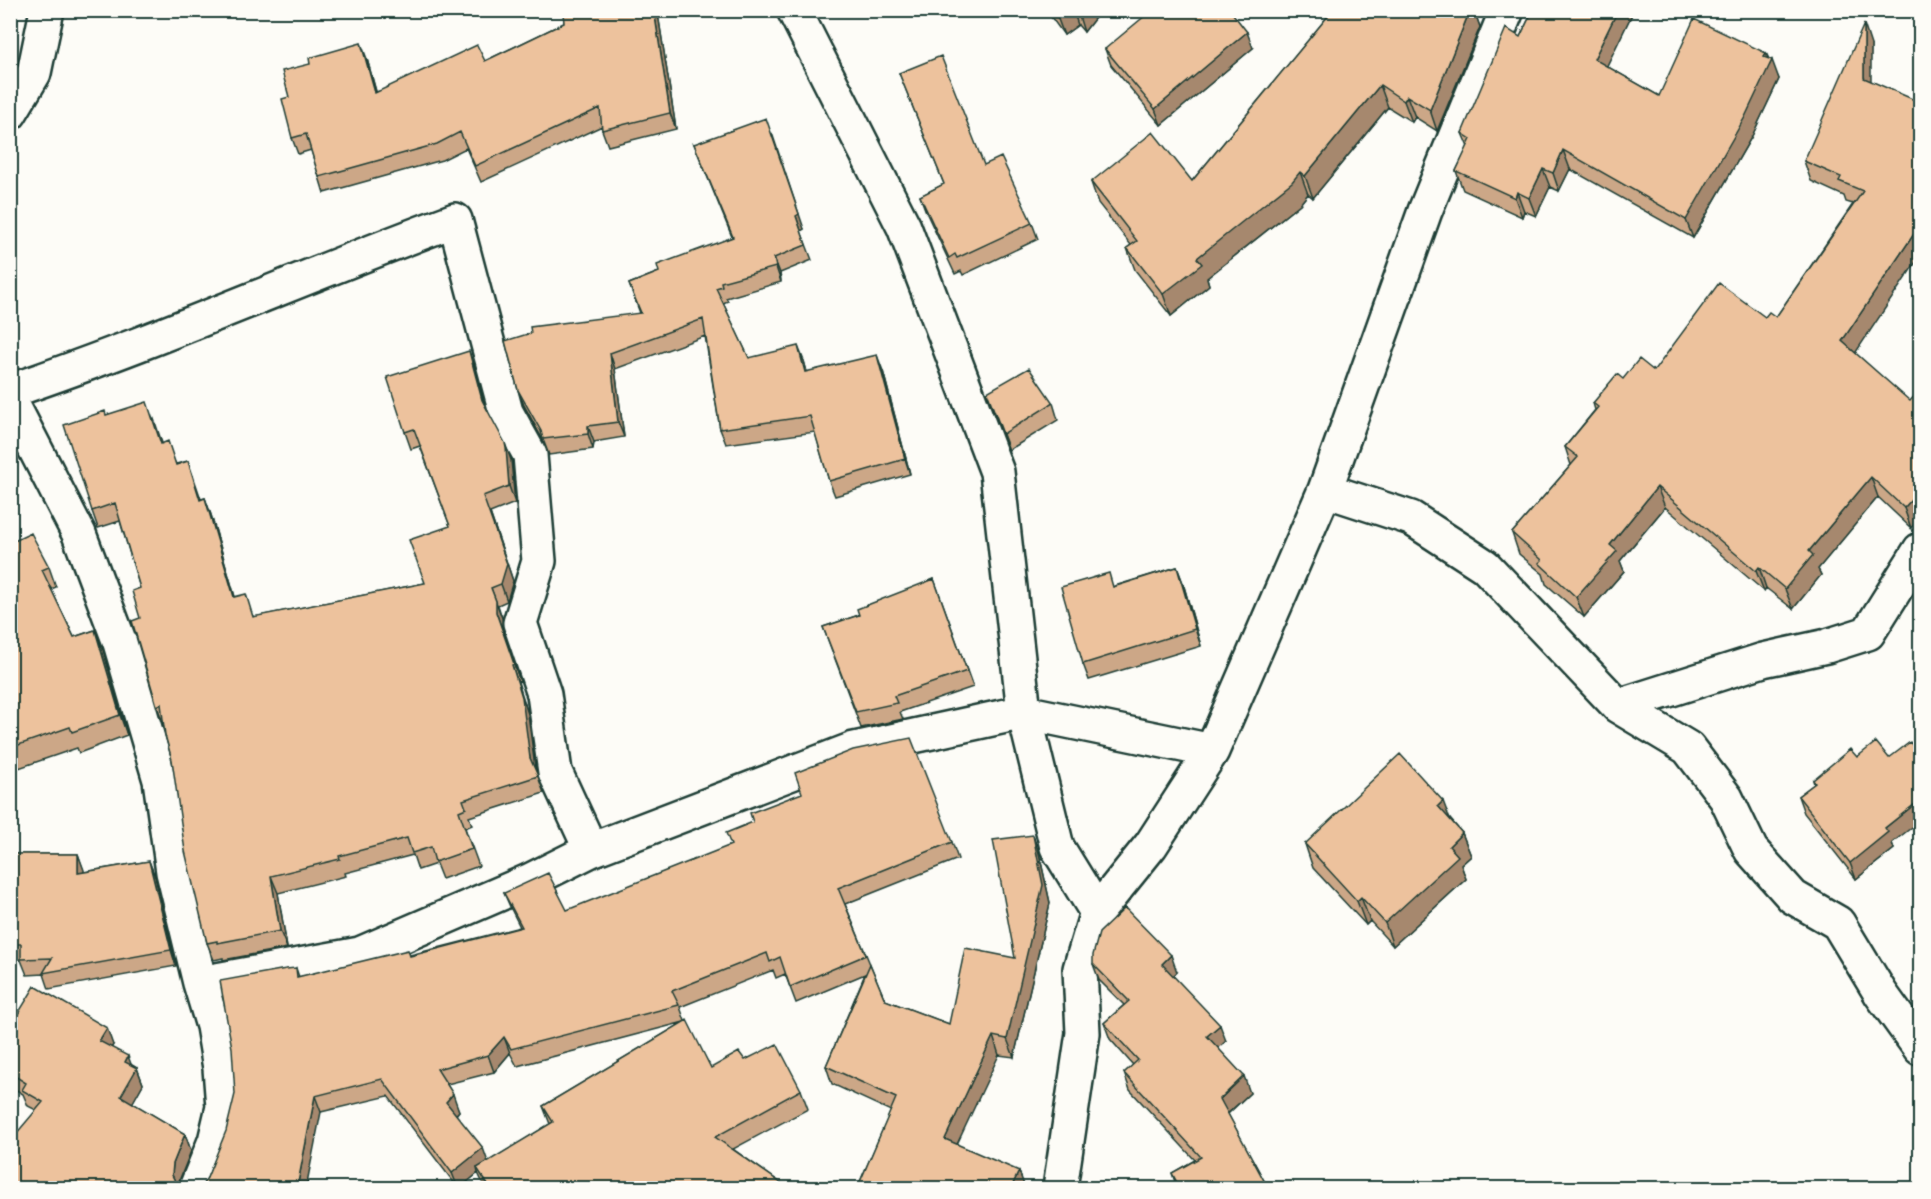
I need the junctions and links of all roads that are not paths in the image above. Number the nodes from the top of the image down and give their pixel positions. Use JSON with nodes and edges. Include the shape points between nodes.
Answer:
{"nodes":[{"id":1,"x":47,"y":10,"type":"edge"},
{"id":2,"x":794,"y":10,"type":"edge"},
{"id":3,"x":1507,"y":10,"type":"edge"},
{"id":4,"x":10,"y":113,"type":"edge"},
{"id":5,"x":10,"y":391,"type":"edge"},
{"id":6,"x":10,"y":400,"type":"edge"},
{"id":7,"x":1325,"y":490,"type":"junction"},
{"id":8,"x":1920,"y":550,"type":"edge"},
{"id":9,"x":1618,"y":706,"type":"junction"},
{"id":10,"x":1024,"y":712,"type":"junction"},
{"id":11,"x":1212,"y":751,"type":"junction"},
{"id":12,"x":591,"y":850,"type":"junction"},
{"id":13,"x":1097,"y":912,"type":"junction"},
{"id":14,"x":200,"y":983,"type":"junction"},
{"id":15,"x":1920,"y":1048,"type":"edge"},
{"id":16,"x":196,"y":1188,"type":"edge"},
{"id":17,"x":1060,"y":1188,"type":"edge"}],
"edges":[{"from":1,"to":4,"type":"street","via":[[34,73]]},
{"from":2,"to":10,"type":"street","via":[[904,227],[997,472]]},
{"from":3,"to":7,"type":"street","via":[[1425,211]]},
{"from":5,"to":12,"type":"street","via":[[87,365],[455,220],[506,412],[530,455],[539,561],[520,622],[544,694],[555,772]]},
{"from":6,"to":14,"type":"street","via":[[79,534],[120,643],[160,780],[173,872]]},
{"from":7,"to":9,"type":"street","via":[[1412,518],[1485,566]]},
{"from":7,"to":11,"type":"street"},
{"from":8,"to":9,"type":"street","via":[[1868,633],[1762,660]]},
{"from":9,"to":15,"type":"street","via":[[1688,748],[1726,798],[1751,850],[1793,897],[1838,923]]},
{"from":10,"to":11,"type":"street"},
{"from":10,"to":12,"type":"street","via":[[854,748]]},
{"from":10,"to":13,"type":"street","via":[[1057,847]]},
{"from":11,"to":13,"type":"street","via":[[1151,845]]},
{"from":12,"to":14,"type":"street","via":[[360,954]]},
{"from":13,"to":17,"type":"street","via":[[1080,969],[1083,1033]]},
{"from":14,"to":16,"type":"street","via":[[213,1026],[223,1107],[215,1141]]}]}
